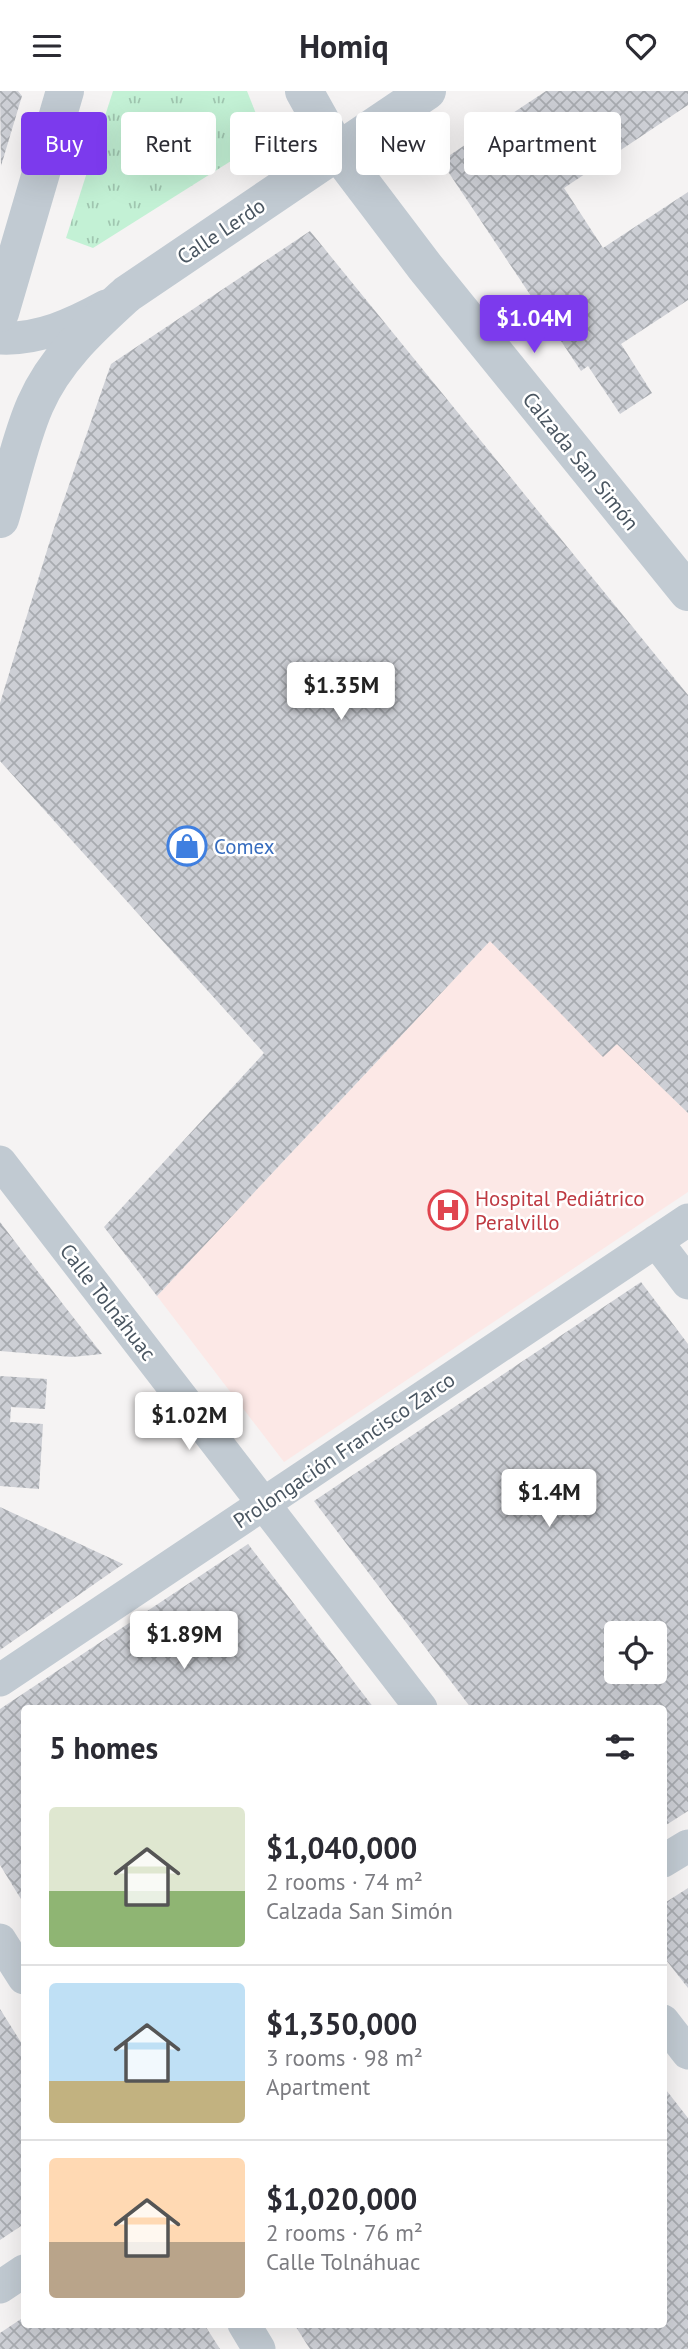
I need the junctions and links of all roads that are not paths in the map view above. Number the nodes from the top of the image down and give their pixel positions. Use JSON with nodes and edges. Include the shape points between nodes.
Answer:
{"nodes":[{"id":1,"x":304,"y":91,"type":"edge"},
{"id":2,"x":427,"y":91,"type":"edge"},
{"id":3,"x":63,"y":92,"type":"edge"},
{"id":4,"x":316,"y":112,"type":"edge"},
{"id":5,"x":342,"y":149,"type":"edge"},
{"id":6,"x":342,"y":157,"type":"edge"},
{"id":7,"x":304,"y":175,"type":"edge"},
{"id":8,"x":127,"y":294,"type":"junction"},
{"id":9,"x":0,"y":313,"type":"edge"},
{"id":10,"x":0,"y":338,"type":"edge"},
{"id":11,"x":0,"y":519,"type":"edge"},
{"id":12,"x":688,"y":592,"type":"edge"},
{"id":13,"x":0,"y":1162,"type":"edge"},
{"id":14,"x":688,"y":1220,"type":"edge"},
{"id":15,"x":656,"y":1241,"type":"junction"},
{"id":16,"x":688,"y":1283,"type":"edge"},
{"id":17,"x":263,"y":1504,"type":"junction"},
{"id":18,"x":0,"y":1680,"type":"edge"},
{"id":19,"x":419,"y":1705,"type":"edge"},
{"id":20,"x":688,"y":1846,"type":"edge"},
{"id":21,"x":667,"y":1859,"type":"edge"},
{"id":22,"x":0,"y":1940,"type":"edge"},
{"id":23,"x":21,"y":1973,"type":"edge"},
{"id":24,"x":667,"y":2026,"type":"edge"},
{"id":25,"x":688,"y":2053,"type":"edge"},
{"id":26,"x":21,"y":2273,"type":"edge"},
{"id":27,"x":0,"y":2287,"type":"edge"},
{"id":28,"x":246,"y":2328,"type":"edge"},
{"id":29,"x":259,"y":2349,"type":"edge"}],
"edges":[{"from":1,"to":4,"type":"street","name":"Calzada San Simón"},
{"from":2,"to":5,"type":"street","name":"Calle Lerdo"},
{"from":3,"to":9,"type":"street"},
{"from":6,"to":12,"type":"street","name":"Calzada San Simón"},
{"from":7,"to":8,"type":"street","name":"Calle Lerdo"},
{"from":8,"to":10,"type":"street","name":"Calle Lerdo","via":[[51,331]]},
{"from":8,"to":11,"type":"street","via":[[76,343],[46,384],[34,407]]},
{"from":13,"to":17,"type":"street","name":"Calle Tolnáhuac"},
{"from":14,"to":15,"type":"street","name":"Prolongación Francisco Zarco"},
{"from":15,"to":16,"type":"street"},
{"from":15,"to":17,"type":"street","name":"Prolongación Francisco Zarco"},
{"from":17,"to":18,"type":"street","name":"Prolongación Francisco Zarco"},
{"from":17,"to":19,"type":"street","name":"Calle Tolnáhuac"},
{"from":20,"to":21,"type":"street"},
{"from":22,"to":23,"type":"street"},
{"from":24,"to":25,"type":"street"},
{"from":26,"to":27,"type":"street"},
{"from":28,"to":29,"type":"street"}]}
